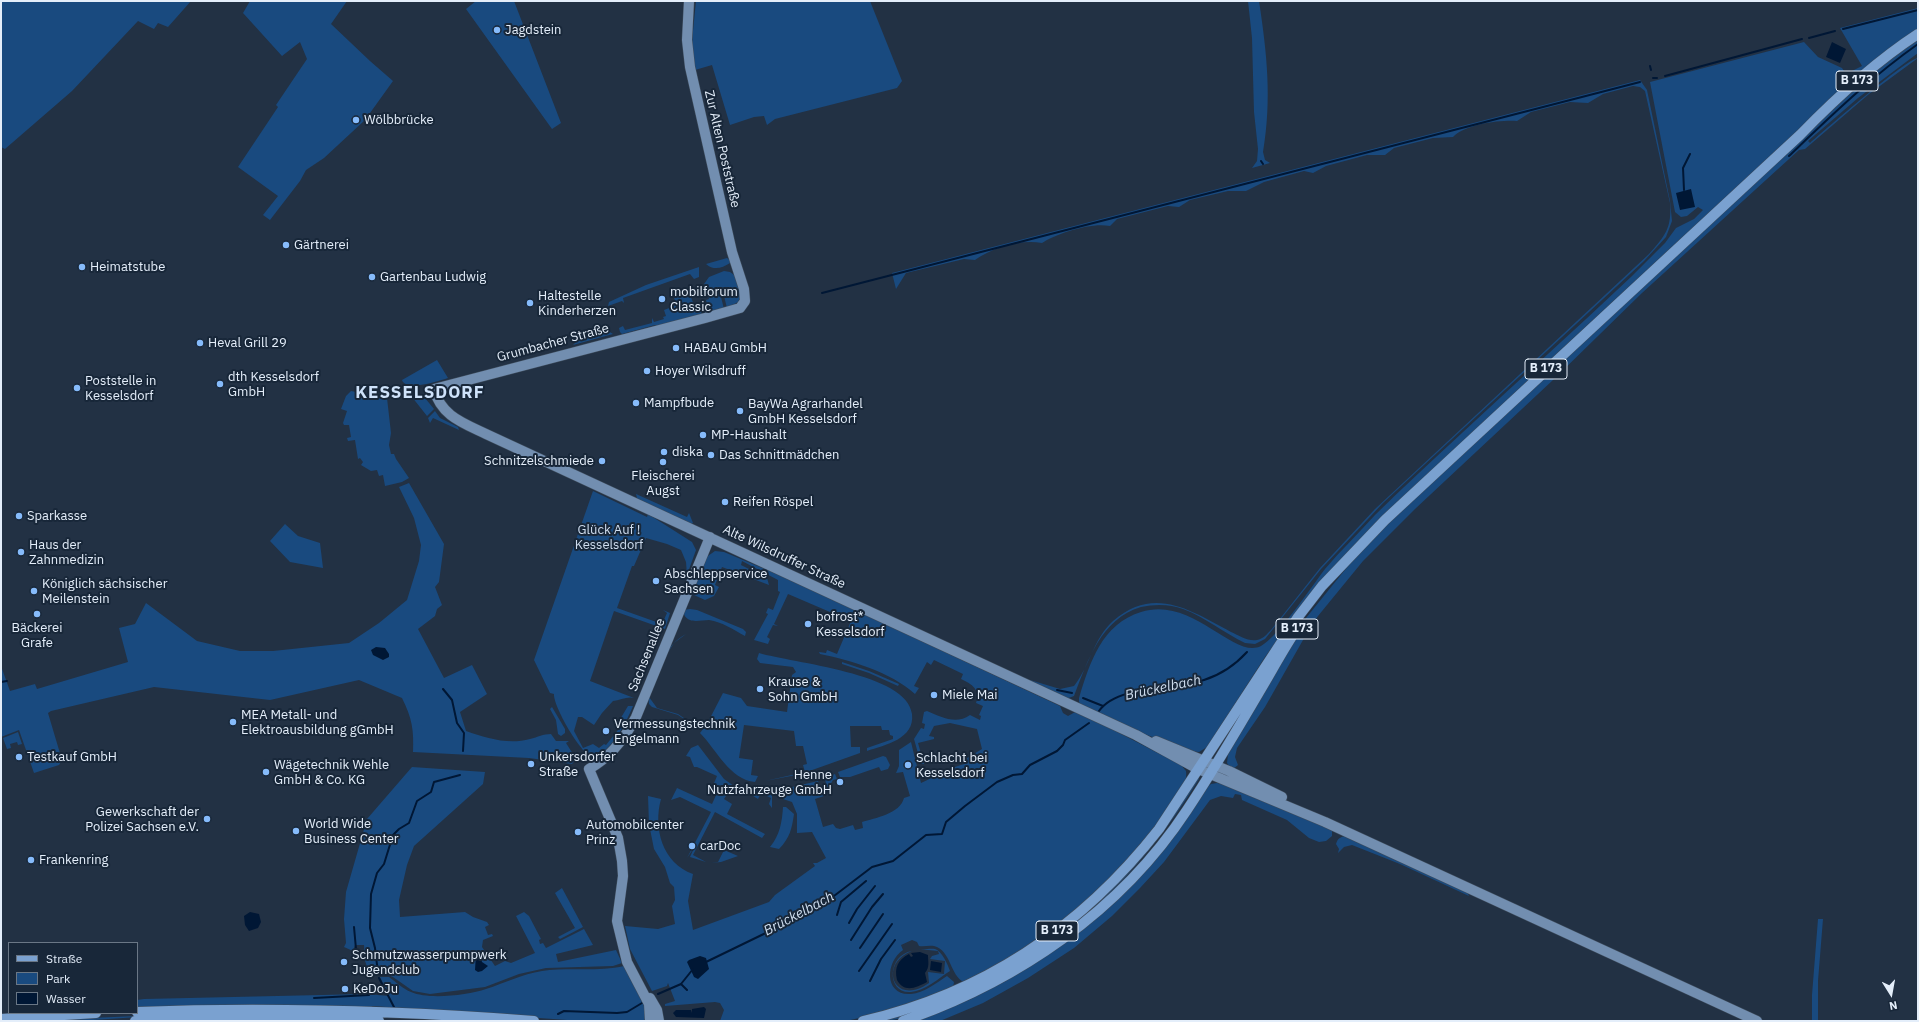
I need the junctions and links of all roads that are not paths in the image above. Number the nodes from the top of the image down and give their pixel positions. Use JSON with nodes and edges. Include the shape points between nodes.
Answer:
{"nodes":[{"id":1,"x":689,"y":1,"type":"edge"},
{"id":2,"x":1918,"y":34,"type":"edge"},
{"id":3,"x":745,"y":301,"type":"joint"},
{"id":4,"x":434,"y":388,"type":"joint"},
{"id":5,"x":710,"y":538,"type":"junction"},
{"id":6,"x":1338,"y":570,"type":"junction"},
{"id":7,"x":1136,"y":735,"type":"junction"},
{"id":8,"x":1204,"y":760,"type":"junction"},
{"id":9,"x":1215,"y":765,"type":"junction"},
{"id":10,"x":1198,"y":769,"type":"junction"},
{"id":11,"x":1210,"y":774,"type":"junction"},
{"id":12,"x":1325,"y":822,"type":"junction"},
{"id":13,"x":645,"y":994,"type":"junction"},
{"id":14,"x":138,"y":1012,"type":"edge"},
{"id":15,"x":80,"y":1014,"type":"edge"},
{"id":16,"x":380,"y":1017,"type":"edge"},
{"id":17,"x":1,"y":1019,"type":"edge"},
{"id":18,"x":135,"y":1021,"type":"edge"},
{"id":19,"x":534,"y":1021,"type":"edge"},
{"id":20,"x":650,"y":1021,"type":"edge"},
{"id":21,"x":659,"y":1021,"type":"edge"},
{"id":22,"x":863,"y":1021,"type":"edge"},
{"id":23,"x":903,"y":1021,"type":"edge"},
{"id":24,"x":1757,"y":1021,"type":"edge"}],
"edges":[{"from":1,"to":3,"type":"street","name":"Zur Alten Poststraße","via":[[687,40],[690,67]]},
{"from":2,"to":6,"type":"main road","number":"B 173","via":[[1885,56],[1820,114],[1385,520]]},
{"from":3,"to":4,"type":"street","name":"Grumbacher Straße","via":[[740,308]]},
{"from":4,"to":5,"type":"street","name":"Alte Wilsdruffer Straße","via":[[441,405],[453,418]]},
{"from":5,"to":7,"type":"street","name":"Alte Wilsdruffer Straße"},
{"from":5,"to":13,"type":"street","name":"Sachsenallee","via":[[628,731],[615,749],[599,764],[589,769],[615,830],[621,854],[622,876],[617,921],[622,946],[627,962]]},
{"from":6,"to":8,"type":"main road","number":"B 173","via":[[1322,586],[1284,636]]},
{"from":6,"to":9,"type":"main road","number":"B 173","via":[[1295,632]]},
{"from":7,"to":8,"type":"street","name":"Alte Wilsdruffer Straße"},
{"from":7,"to":10,"type":"street","name":"Alte Wilsdruffer Straße"},
{"from":8,"to":9,"type":"street","name":"Alte Wilsdruffer Straße"},
{"from":8,"to":10,"type":"main road","number":"B 173"},
{"from":9,"to":11,"type":"main road","number":"B 173"},
{"from":9,"to":12,"type":"street","name":"Alte Wilsdruffer Straße","via":[[1303,808]]},
{"from":10,"to":11,"type":"street","name":"Alte Wilsdruffer Straße"},
{"from":10,"to":22,"type":"main road","number":"B 173","via":[[1179,800],[1139,854],[1110,885],[1063,927],[1008,964],[960,989],[915,1007]]},
{"from":11,"to":12,"type":"street","name":"Alte Wilsdruffer Straße"},
{"from":11,"to":23,"type":"main road","number":"B 173","via":[[1164,841],[1131,879],[1084,923],[1039,956],[996,982]]},
{"from":12,"to":24,"type":"street"},
{"from":13,"to":20,"type":"street","via":[[650,1010]]},
{"from":13,"to":21,"type":"street","via":[[655,1006]]},
{"from":14,"to":16,"type":"main road","via":[[275,1009]]},
{"from":15,"to":17,"type":"main road"},
{"from":16,"to":18,"type":"main road"},
{"from":16,"to":19,"type":"main road","via":[[400,1013]]}]}
